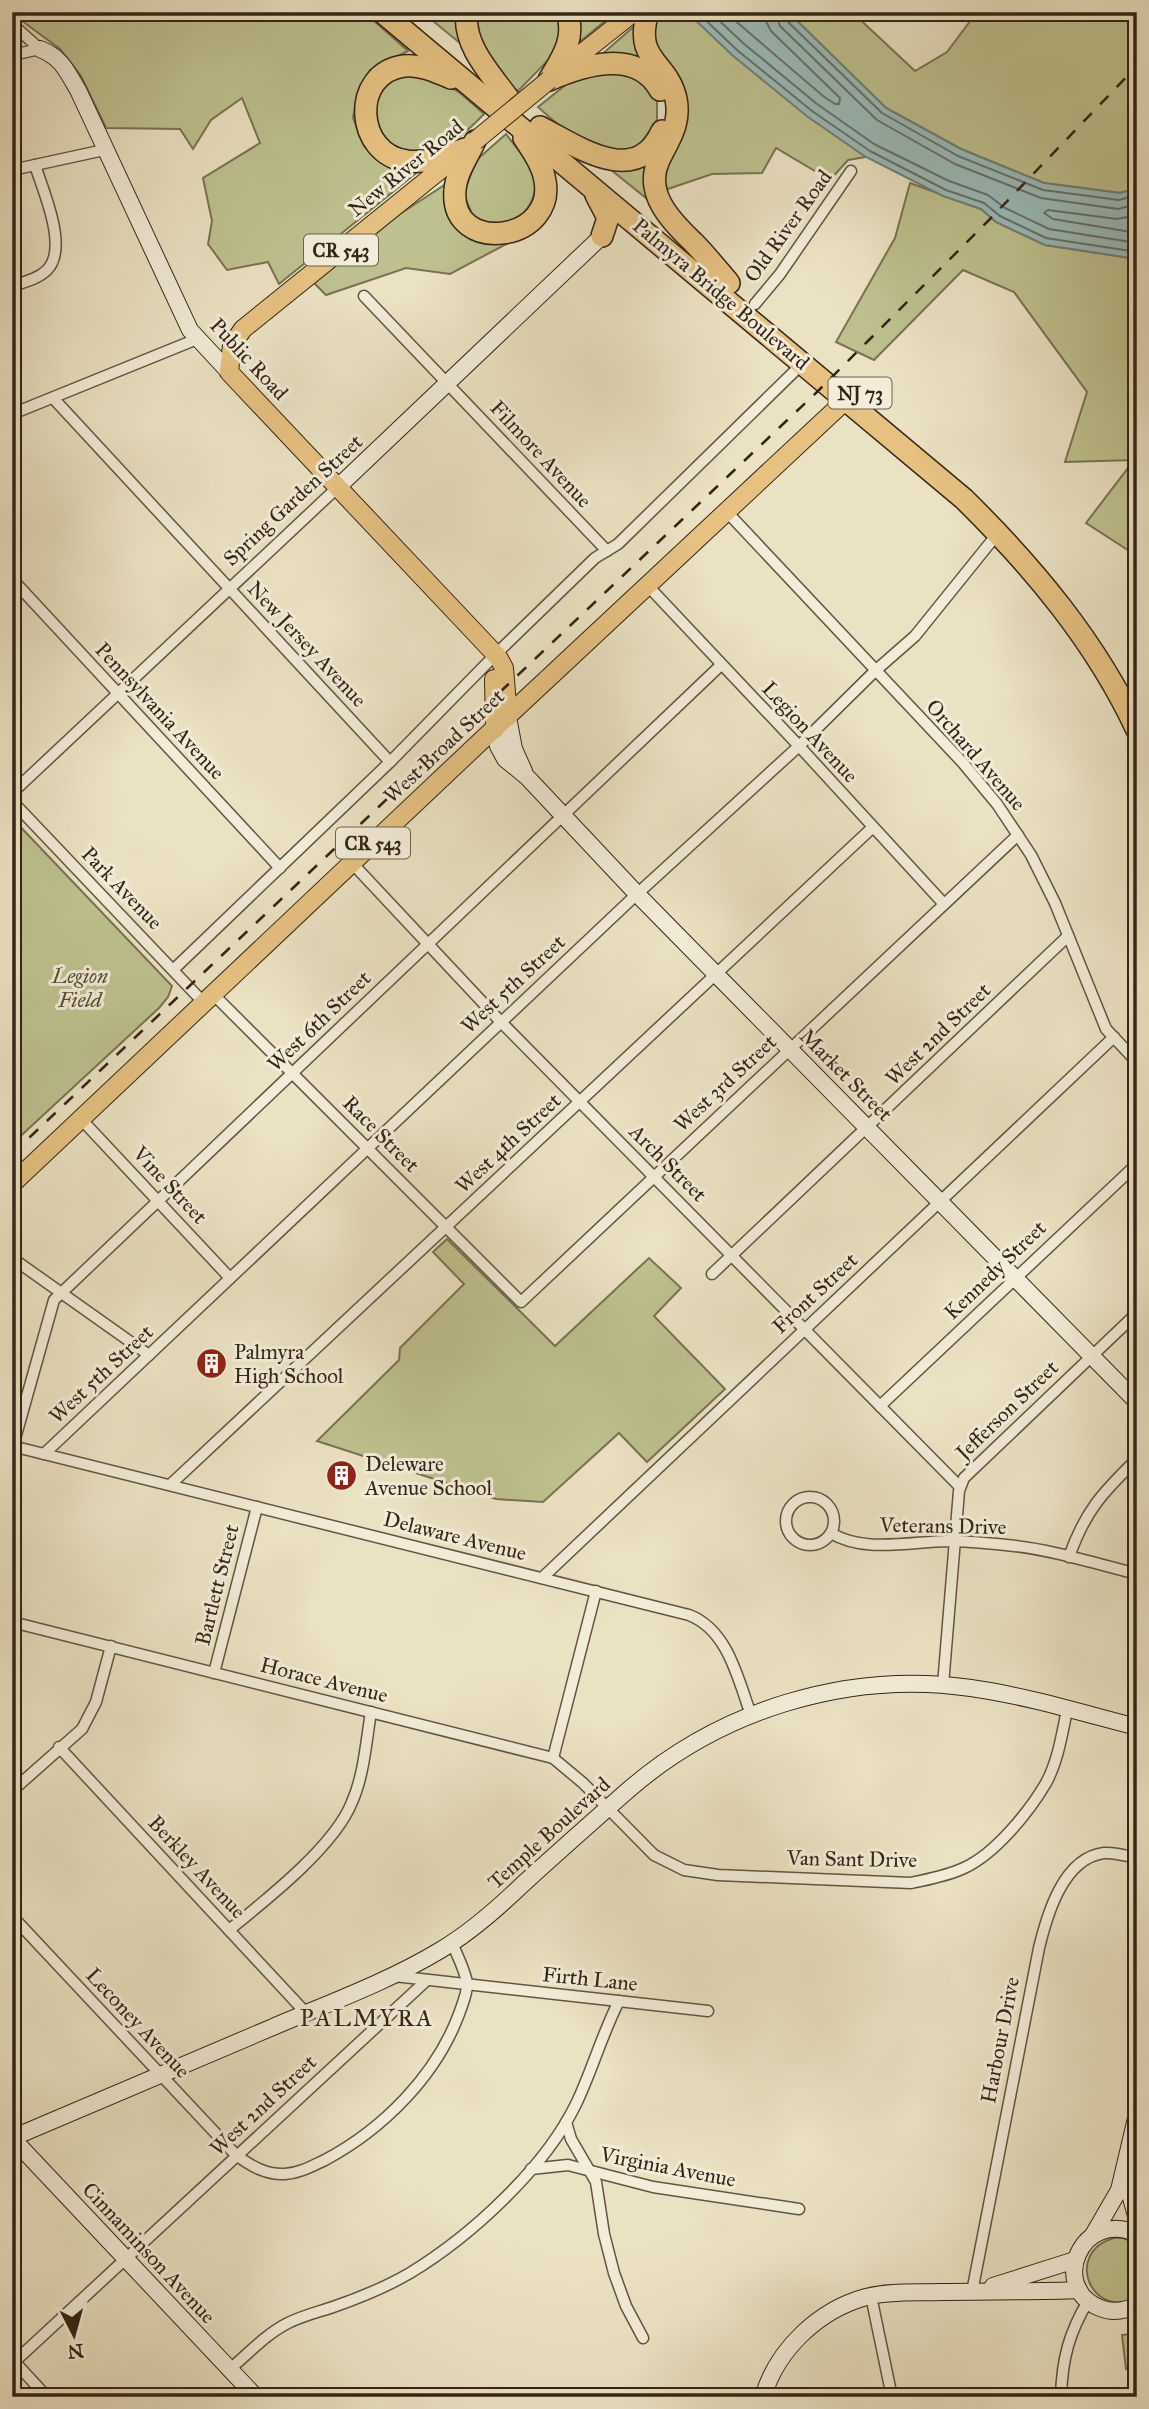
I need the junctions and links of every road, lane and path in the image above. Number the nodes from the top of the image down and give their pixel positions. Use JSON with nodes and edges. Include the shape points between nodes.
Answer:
{"nodes":[{"id":1,"x":382,"y":12,"type":"edge"},
{"id":2,"x":404,"y":12,"type":"edge"},
{"id":3,"x":467,"y":12,"type":"edge"},
{"id":4,"x":567,"y":12,"type":"edge"},
{"id":5,"x":634,"y":12,"type":"edge"},
{"id":6,"x":648,"y":12,"type":"edge"},
{"id":7,"x":12,"y":24,"type":"edge"},
{"id":8,"x":40,"y":49,"type":"junction"},
{"id":9,"x":12,"y":55,"type":"edge"},
{"id":10,"x":549,"y":80,"type":"junction"},
{"id":11,"x":471,"y":87,"type":"junction"},
{"id":12,"x":511,"y":102,"type":"junction"},
{"id":13,"x":516,"y":124,"type":"junction"},
{"id":14,"x":540,"y":127,"type":"junction"},
{"id":15,"x":470,"y":145,"type":"junction"},
{"id":16,"x":104,"y":150,"type":"junction"},
{"id":17,"x":35,"y":165,"type":"junction"},
{"id":18,"x":12,"y":170,"type":"edge"},
{"id":19,"x":852,"y":171,"type":"dead end"},
{"id":20,"x":592,"y":187,"type":"junction"},
{"id":21,"x":636,"y":223,"type":"junction"},
{"id":22,"x":602,"y":236,"type":"junction"},
{"id":23,"x":729,"y":283,"type":"junction"},
{"id":24,"x":12,"y":286,"type":"edge"},
{"id":25,"x":364,"y":296,"type":"dead end"},
{"id":26,"x":755,"y":304,"type":"junction"},
{"id":27,"x":197,"y":339,"type":"junction"},
{"id":28,"x":803,"y":363,"type":"junction"},
{"id":29,"x":229,"y":372,"type":"junction"},
{"id":30,"x":447,"y":383,"type":"junction"},
{"id":31,"x":53,"y":398,"type":"junction"},
{"id":32,"x":847,"y":400,"type":"junction"},
{"id":33,"x":12,"y":414,"type":"edge"},
{"id":34,"x":338,"y":487,"type":"junction"},
{"id":35,"x":727,"y":512,"type":"junction"},
{"id":36,"x":999,"y":533,"type":"junction"},
{"id":37,"x":607,"y":551,"type":"junction"},
{"id":38,"x":12,"y":579,"type":"edge"},
{"id":39,"x":648,"y":586,"type":"junction"},
{"id":40,"x":229,"y":588,"type":"junction"},
{"id":41,"x":496,"y":654,"type":"junction"},
{"id":42,"x":721,"y":665,"type":"junction"},
{"id":43,"x":875,"y":671,"type":"junction"},
{"id":44,"x":118,"y":693,"type":"junction"},
{"id":45,"x":1137,"y":699,"type":"edge"},
{"id":46,"x":502,"y":723,"type":"junction"},
{"id":47,"x":1137,"y":730,"type":"edge"},
{"id":48,"x":799,"y":746,"type":"junction"},
{"id":49,"x":390,"y":762,"type":"junction"},
{"id":50,"x":12,"y":793,"type":"edge"},
{"id":51,"x":12,"y":801,"type":"edge"},
{"id":52,"x":565,"y":815,"type":"junction"},
{"id":53,"x":873,"y":828,"type":"junction"},
{"id":54,"x":1018,"y":835,"type":"junction"},
{"id":55,"x":352,"y":863,"type":"junction"},
{"id":56,"x":280,"y":868,"type":"junction"},
{"id":57,"x":637,"y":894,"type":"junction"},
{"id":58,"x":944,"y":904,"type":"junction"},
{"id":59,"x":1068,"y":936,"type":"junction"},
{"id":60,"x":429,"y":943,"type":"junction"},
{"id":61,"x":173,"y":970,"type":"junction"},
{"id":62,"x":716,"y":974,"type":"junction"},
{"id":63,"x":209,"y":998,"type":"junction"},
{"id":64,"x":501,"y":1022,"type":"junction"},
{"id":65,"x":1114,"y":1037,"type":"junction"},
{"id":66,"x":790,"y":1049,"type":"junction"},
{"id":67,"x":1137,"y":1062,"type":"edge"},
{"id":68,"x":292,"y":1073,"type":"junction"},
{"id":69,"x":580,"y":1102,"type":"junction"},
{"id":70,"x":81,"y":1119,"type":"junction"},
{"id":71,"x":868,"y":1128,"type":"junction"},
{"id":72,"x":368,"y":1149,"type":"junction"},
{"id":73,"x":1137,"y":1164,"type":"edge"},
{"id":74,"x":654,"y":1177,"type":"junction"},
{"id":75,"x":12,"y":1184,"type":"edge"},
{"id":76,"x":158,"y":1201,"type":"junction"},
{"id":77,"x":940,"y":1201,"type":"junction"},
{"id":78,"x":446,"y":1227,"type":"junction"},
{"id":79,"x":732,"y":1255,"type":"junction"},
{"id":80,"x":12,"y":1258,"type":"edge"},
{"id":81,"x":712,"y":1274,"type":"dead end"},
{"id":82,"x":230,"y":1278,"type":"junction"},
{"id":83,"x":1015,"y":1278,"type":"junction"},
{"id":84,"x":62,"y":1293,"type":"junction"},
{"id":85,"x":520,"y":1302,"type":"joint"},
{"id":86,"x":1137,"y":1313,"type":"edge"},
{"id":87,"x":805,"y":1329,"type":"junction"},
{"id":88,"x":149,"y":1355,"type":"junction"},
{"id":89,"x":1092,"y":1355,"type":"junction"},
{"id":90,"x":1137,"y":1402,"type":"edge"},
{"id":91,"x":880,"y":1406,"type":"junction"},
{"id":92,"x":13,"y":1446,"type":"edge"},
{"id":93,"x":44,"y":1454,"type":"junction"},
{"id":94,"x":1137,"y":1459,"type":"edge"},
{"id":95,"x":170,"y":1485,"type":"junction"},
{"id":96,"x":960,"y":1487,"type":"junction"},
{"id":97,"x":257,"y":1507,"type":"junction"},
{"id":98,"x":831,"y":1533,"type":"junction"},
{"id":99,"x":954,"y":1541,"type":"junction"},
{"id":100,"x":1069,"y":1557,"type":"junction"},
{"id":101,"x":1137,"y":1574,"type":"edge"},
{"id":102,"x":542,"y":1578,"type":"junction"},
{"id":103,"x":596,"y":1591,"type":"junction"},
{"id":104,"x":12,"y":1622,"type":"edge"},
{"id":105,"x":111,"y":1646,"type":"junction"},
{"id":106,"x":214,"y":1673,"type":"junction"},
{"id":107,"x":943,"y":1685,"type":"junction"},
{"id":108,"x":1068,"y":1710,"type":"junction"},
{"id":109,"x":371,"y":1712,"type":"junction"},
{"id":110,"x":751,"y":1715,"type":"junction"},
{"id":111,"x":1137,"y":1727,"type":"edge"},
{"id":112,"x":59,"y":1747,"type":"junction"},
{"id":113,"x":553,"y":1758,"type":"junction"},
{"id":114,"x":12,"y":1791,"type":"edge"},
{"id":115,"x":608,"y":1808,"type":"junction"},
{"id":116,"x":1137,"y":1858,"type":"edge"},
{"id":117,"x":12,"y":1916,"type":"edge"},
{"id":118,"x":229,"y":1930,"type":"junction"},
{"id":119,"x":452,"y":1943,"type":"junction"},
{"id":120,"x":394,"y":1976,"type":"junction"},
{"id":121,"x":427,"y":1980,"type":"junction"},
{"id":122,"x":467,"y":1984,"type":"junction"},
{"id":123,"x":619,"y":2001,"type":"junction"},
{"id":124,"x":708,"y":2011,"type":"dead end"},
{"id":125,"x":306,"y":2013,"type":"junction"},
{"id":126,"x":161,"y":2075,"type":"junction"},
{"id":127,"x":1137,"y":2114,"type":"edge"},
{"id":128,"x":566,"y":2122,"type":"junction"},
{"id":129,"x":12,"y":2138,"type":"edge"},
{"id":130,"x":236,"y":2155,"type":"junction"},
{"id":131,"x":1133,"y":2167,"type":"edge"},
{"id":132,"x":531,"y":2169,"type":"junction"},
{"id":133,"x":591,"y":2172,"type":"junction"},
{"id":134,"x":799,"y":2209,"type":"dead end"},
{"id":135,"x":1137,"y":2219,"type":"edge"},
{"id":136,"x":1137,"y":2234,"type":"edge"},
{"id":137,"x":1094,"y":2235,"type":"junction"},
{"id":138,"x":126,"y":2258,"type":"junction"},
{"id":139,"x":1075,"y":2260,"type":"junction"},
{"id":140,"x":977,"y":2291,"type":"junction"},
{"id":141,"x":1084,"y":2295,"type":"junction"},
{"id":142,"x":871,"y":2296,"type":"junction"},
{"id":143,"x":1137,"y":2305,"type":"edge"},
{"id":144,"x":643,"y":2338,"type":"dead end"},
{"id":145,"x":13,"y":2362,"type":"edge"},
{"id":146,"x":230,"y":2370,"type":"junction"},
{"id":147,"x":47,"y":2397,"type":"edge"},
{"id":148,"x":256,"y":2397,"type":"edge"},
{"id":149,"x":763,"y":2397,"type":"edge"},
{"id":150,"x":892,"y":2397,"type":"edge"},
{"id":151,"x":1061,"y":2397,"type":"edge"}],
"edges":[{"from":1,"to":11,"type":"highway","name":"Palmyra Bridge Boulevard","number":"NJ 73"},
{"from":2,"to":12,"type":"highway","name":"Palmyra Bridge Boulevard","number":"NJ 73"},
{"from":3,"to":12,"type":"highway","via":[[467,30],[475,50]]},
{"from":4,"to":10,"type":"highway","via":[[570,36]]},
{"from":5,"to":10,"type":"main road","name":"New River Road","number":"CR 543"},
{"from":6,"to":23,"type":"highway","via":[[644,43],[671,86],[677,111],[673,135],[657,165],[656,190],[674,224]]},
{"from":7,"to":8,"type":"street"},
{"from":8,"to":9,"type":"street"},
{"from":8,"to":16,"type":"street","name":"Public Road","via":[[60,61]]},
{"from":10,"to":14,"type":"highway","via":[[587,66],[630,66],[658,86],[666,117],[650,149],[626,161],[598,156]]},
{"from":10,"to":15,"type":"main road","name":"New River Road","number":"CR 543","bridge":true},
{"from":11,"to":13,"type":"highway","name":"Palmyra Bridge Boulevard","number":"NJ 73"},
{"from":11,"to":15,"type":"highway","via":[[426,68],[402,66],[377,81],[364,109],[372,140],[399,160],[421,161]]},
{"from":12,"to":14,"type":"highway","name":"Palmyra Bridge Boulevard","number":"NJ 73"},
{"from":13,"to":15,"type":"highway","via":[[542,168],[546,189],[533,219],[512,232],[482,232],[460,214],[455,188]]},
{"from":13,"to":20,"type":"highway","name":"Palmyra Bridge Boulevard","number":"NJ 73"},
{"from":14,"to":23,"type":"highway","name":"Palmyra Bridge Boulevard","number":"NJ 73"},
{"from":15,"to":29,"type":"main road","name":"New River Road","number":"CR 543","via":[[243,329],[230,351]]},
{"from":16,"to":17,"type":"street"},
{"from":16,"to":27,"type":"street","name":"Public Road"},
{"from":17,"to":18,"type":"street"},
{"from":17,"to":24,"type":"street","via":[[55,233],[55,255],[43,274]]},
{"from":19,"to":26,"type":"street","name":"Old River Road"},
{"from":20,"to":21,"type":"highway","name":"Palmyra Bridge Boulevard","number":"NJ 73"},
{"from":20,"to":22,"type":"highway","via":[[607,215]]},
{"from":21,"to":22,"type":"highway"},
{"from":21,"to":28,"type":"highway","name":"Palmyra Bridge Boulevard","number":"NJ 73"},
{"from":22,"to":30,"type":"street","name":"Spring Garden Street"},
{"from":23,"to":26,"type":"highway","name":"Palmyra Bridge Boulevard","number":"NJ 73"},
{"from":25,"to":30,"type":"street","name":"Filmore Avenue"},
{"from":26,"to":45,"type":"highway","name":"Palmyra Bridge Boulevard","number":"NJ 73","via":[[955,472],[1006,521],[1082,611]]},
{"from":27,"to":29,"type":"street","name":"Public Road"},
{"from":27,"to":31,"type":"street"},
{"from":28,"to":32,"type":"highway","name":"Palmyra Bridge Boulevard","number":"NJ 73"},
{"from":28,"to":37,"type":"street","name":"West Broad Street"},
{"from":29,"to":34,"type":"main road","name":"Public Road"},
{"from":30,"to":34,"type":"street","name":"Spring Garden Street"},
{"from":30,"to":37,"type":"street","name":"Filmore Avenue"},
{"from":31,"to":33,"type":"street"},
{"from":31,"to":40,"type":"street","name":"New Jersey Avenue"},
{"from":32,"to":35,"type":"main road","name":"West Broad Street"},
{"from":32,"to":36,"type":"highway","name":"Palmyra Bridge Boulevard","number":"NJ 73"},
{"from":34,"to":40,"type":"street","name":"Spring Garden Street"},
{"from":34,"to":41,"type":"main road","name":"Public Road"},
{"from":35,"to":39,"type":"main road","name":"West Broad Street"},
{"from":35,"to":43,"type":"street","name":"Orchard Avenue"},
{"from":36,"to":43,"type":"street","name":"West 5th Street","via":[[915,636]]},
{"from":36,"to":47,"type":"highway","name":"Palmyra Bridge Boulevard","number":"NJ 73","via":[[1066,613]]},
{"from":37,"to":41,"type":"street","name":"West Broad Street"},
{"from":38,"to":44,"type":"street","name":"Pennsylvania Avenue"},
{"from":39,"to":42,"type":"street","name":"Legion Avenue"},
{"from":39,"to":46,"type":"main road","name":"West Broad Street"},
{"from":40,"to":44,"type":"street","name":"Spring Garden Street"},
{"from":40,"to":49,"type":"street","name":"New Jersey Avenue"},
{"from":41,"to":46,"type":"main road","name":"Public Road","via":[[504,668]]},
{"from":41,"to":49,"type":"street","name":"West Broad Street"},
{"from":42,"to":48,"type":"street","name":"Legion Avenue"},
{"from":42,"to":52,"type":"street","name":"West 6th Street"},
{"from":43,"to":48,"type":"street","name":"West 5th Street"},
{"from":43,"to":54,"type":"street","name":"Orchard Avenue","via":[[964,763]]},
{"from":44,"to":50,"type":"street","name":"Spring Garden Street"},
{"from":44,"to":56,"type":"street","name":"Pennsylvania Avenue"},
{"from":46,"to":52,"type":"street","name":"Market Street","via":[[527,776]]},
{"from":46,"to":55,"type":"main road","name":"West Broad Street","number":"CR 543"},
{"from":48,"to":53,"type":"street","name":"Legion Avenue"},
{"from":48,"to":57,"type":"street","name":"West 5th Street"},
{"from":49,"to":56,"type":"street","name":"West Broad Street"},
{"from":51,"to":61,"type":"street","name":"Park Avenue"},
{"from":52,"to":57,"type":"street","name":"Market Street"},
{"from":52,"to":60,"type":"street","name":"West 6th Street"},
{"from":53,"to":58,"type":"street","name":"Legion Avenue"},
{"from":53,"to":62,"type":"street","name":"West 4th Street"},
{"from":54,"to":58,"type":"street","name":"West 3rd Street"},
{"from":54,"to":59,"type":"street","name":"Orchard Avenue","via":[[1041,873]]},
{"from":55,"to":60,"type":"street","name":"Arch Street"},
{"from":55,"to":63,"type":"main road","name":"West Broad Street","number":"CR 543"},
{"from":56,"to":61,"type":"street","name":"West Broad Street"},
{"from":57,"to":62,"type":"street","name":"Market Street"},
{"from":57,"to":64,"type":"street","name":"West 5th Street"},
{"from":58,"to":66,"type":"street","name":"West 3rd Street"},
{"from":59,"to":65,"type":"street","name":"Orchard Avenue","via":[[1101,1018]]},
{"from":59,"to":71,"type":"street","name":"West 2nd Street"},
{"from":60,"to":64,"type":"street","name":"Arch Street"},
{"from":60,"to":68,"type":"street","name":"West 6th Street"},
{"from":61,"to":63,"type":"street","name":"Park Avenue"},
{"from":62,"to":66,"type":"street","name":"Market Street"},
{"from":62,"to":69,"type":"street","name":"West 4th Street"},
{"from":63,"to":68,"type":"street","name":"Race Street"},
{"from":63,"to":70,"type":"main road","name":"West Broad Street","number":"CR 543"},
{"from":64,"to":69,"type":"street","name":"Arch Street"},
{"from":64,"to":72,"type":"street","name":"West 5th Street"},
{"from":65,"to":67,"type":"street","name":"Orchard Avenue"},
{"from":65,"to":77,"type":"street","name":"Front Street"},
{"from":66,"to":71,"type":"street","name":"Market Street"},
{"from":66,"to":74,"type":"street","name":"West 3rd Street"},
{"from":68,"to":72,"type":"street","name":"Race Street"},
{"from":68,"to":76,"type":"street","name":"West 6th Street"},
{"from":69,"to":74,"type":"street","name":"Arch Street"},
{"from":69,"to":78,"type":"street","name":"West 4th Street"},
{"from":70,"to":75,"type":"main road","name":"West Broad Street","number":"CR 543"},
{"from":70,"to":76,"type":"street","name":"Vine Street"},
{"from":71,"to":77,"type":"street","name":"Market Street"},
{"from":71,"to":79,"type":"street","name":"West 2nd Street"},
{"from":72,"to":78,"type":"street","name":"Race Street"},
{"from":72,"to":82,"type":"street","name":"West 5th Street"},
{"from":73,"to":83,"type":"street","name":"Kennedy Street"},
{"from":74,"to":79,"type":"street","name":"Arch Street"},
{"from":74,"to":85,"type":"street","name":"West 3rd Street"},
{"from":76,"to":82,"type":"street","name":"Vine Street"},
{"from":76,"to":84,"type":"street","name":"West 6th Street"},
{"from":77,"to":83,"type":"street","name":"Market Street"},
{"from":77,"to":87,"type":"street","name":"Front Street"},
{"from":78,"to":85,"type":"street","name":"Race Street"},
{"from":78,"to":95,"type":"street","name":"West 4th Street"},
{"from":79,"to":81,"type":"street","name":"West 2nd Street"},
{"from":79,"to":87,"type":"street","name":"Arch Street"},
{"from":80,"to":84,"type":"street"},
{"from":82,"to":88,"type":"street","name":"West 5th Street"},
{"from":83,"to":89,"type":"street","name":"Market Street"},
{"from":83,"to":91,"type":"street","name":"Kennedy Street"},
{"from":84,"to":88,"type":"street"},
{"from":84,"to":92,"type":"street","name":"West 6th Street","via":[[54,1300]]},
{"from":86,"to":89,"type":"street","name":"Jefferson Street"},
{"from":87,"to":91,"type":"street","name":"Arch Street"},
{"from":87,"to":102,"type":"street","name":"Front Street"},
{"from":88,"to":93,"type":"street","name":"West 5th Street"},
{"from":89,"to":90,"type":"street","name":"Market Street"},
{"from":89,"to":96,"type":"street","name":"Jefferson Street","via":[[973,1467]]},
{"from":91,"to":96,"type":"street","name":"Arch Street"},
{"from":92,"to":93,"type":"street","name":"Delaware Avenue"},
{"from":93,"to":95,"type":"street","name":"Delaware Avenue"},
{"from":94,"to":100,"type":"street","via":[[1094,1504]]},
{"from":95,"to":97,"type":"street","name":"Delaware Avenue"},
{"from":96,"to":99,"type":"street","name":"Jefferson Street"},
{"from":97,"to":102,"type":"street","name":"Delaware Avenue"},
{"from":97,"to":106,"type":"street","name":"Bartlett Street"},
{"from":98,"to":98,"type":"street","via":[[833,1517],[821,1500],[804,1498],[790,1508],[787,1525],[796,1540],[814,1544]]},
{"from":98,"to":99,"type":"street","name":"Veterans Drive","via":[[871,1544]]},
{"from":99,"to":100,"type":"street","name":"Veterans Drive","via":[[1009,1545]]},
{"from":99,"to":107,"type":"street","name":"Jefferson Street"},
{"from":100,"to":101,"type":"street","name":"Veterans Drive"},
{"from":102,"to":103,"type":"street","name":"Delaware Avenue"},
{"from":103,"to":110,"type":"street","name":"Delaware Avenue","via":[[689,1615],[709,1626],[729,1657]]},
{"from":103,"to":113,"type":"street"},
{"from":104,"to":105,"type":"street","name":"Horace Avenue"},
{"from":105,"to":106,"type":"street","name":"Horace Avenue"},
{"from":105,"to":112,"type":"street","via":[[93,1708],[82,1729]]},
{"from":106,"to":109,"type":"street","name":"Horace Avenue"},
{"from":107,"to":108,"type":"street","name":"Temple Boulevard","via":[[1001,1693]]},
{"from":107,"to":110,"type":"street","name":"Temple Boulevard","via":[[901,1684],[820,1693]]},
{"from":108,"to":111,"type":"street","name":"Temple Boulevard"},
{"from":108,"to":115,"type":"street","name":"Van Sant Drive","via":[[1046,1782],[1026,1812],[966,1867],[911,1883],[684,1870],[654,1855]]},
{"from":109,"to":113,"type":"street","name":"Horace Avenue"},
{"from":109,"to":118,"type":"street","via":[[356,1792],[342,1822],[303,1865]]},
{"from":110,"to":115,"type":"street","name":"Temple Boulevard","via":[[688,1746]]},
{"from":112,"to":114,"type":"street"},
{"from":112,"to":118,"type":"street","name":"Berkley Avenue"},
{"from":113,"to":115,"type":"street","name":"Horace Avenue"},
{"from":115,"to":119,"type":"street","name":"Temple Boulevard"},
{"from":116,"to":140,"type":"street","name":"Harbour Drive","via":[[1108,1853],[1086,1859],[1069,1875],[1050,1907]]},
{"from":117,"to":126,"type":"street","name":"Leconey Avenue"},
{"from":118,"to":125,"type":"street","name":"Berkley Avenue"},
{"from":119,"to":120,"type":"street","name":"Temple Boulevard"},
{"from":119,"to":122,"type":"street"},
{"from":120,"to":121,"type":"street","name":"Firth Lane"},
{"from":120,"to":125,"type":"street","name":"Temple Boulevard"},
{"from":121,"to":122,"type":"street","name":"Firth Lane"},
{"from":121,"to":130,"type":"street","name":"West 2nd Street"},
{"from":122,"to":123,"type":"street","name":"Firth Lane"},
{"from":122,"to":130,"type":"street","name":"Leconey Avenue","via":[[454,2026],[434,2063],[383,2120],[346,2149],[305,2170],[285,2174],[268,2173]]},
{"from":123,"to":124,"type":"street","name":"Firth Lane"},
{"from":123,"to":128,"type":"street"},
{"from":125,"to":126,"type":"street","name":"Temple Boulevard"},
{"from":126,"to":129,"type":"street","name":"Temple Boulevard"},
{"from":126,"to":130,"type":"street","name":"Leconey Avenue"},
{"from":127,"to":131,"type":"street"},
{"from":128,"to":132,"type":"street"},
{"from":128,"to":133,"type":"street"},
{"from":129,"to":138,"type":"street","name":"Cinnaminson Avenue"},
{"from":130,"to":138,"type":"street","name":"West 2nd Street"},
{"from":131,"to":135,"type":"street","via":[[1131,2202]]},
{"from":131,"to":137,"type":"street"},
{"from":132,"to":133,"type":"street","name":"Virginia Avenue","via":[[568,2165]]},
{"from":132,"to":146,"type":"street","via":[[440,2253],[367,2295],[286,2324]]},
{"from":133,"to":134,"type":"street","name":"Virginia Avenue","via":[[653,2187]]},
{"from":133,"to":144,"type":"street","via":[[614,2273]]},
{"from":136,"to":137,"type":"street","via":[[1118,2228]]},
{"from":137,"to":139,"type":"street"},
{"from":138,"to":145,"type":"street","name":"West 2nd Street"},
{"from":138,"to":146,"type":"street","name":"Cinnaminson Avenue"},
{"from":139,"to":140,"type":"street"},
{"from":139,"to":141,"type":"street","via":[[1074,2273]]},
{"from":140,"to":141,"type":"street"},
{"from":140,"to":142,"type":"street"},
{"from":141,"to":143,"type":"street","via":[[1108,2311]]},
{"from":141,"to":151,"type":"street","via":[[1068,2343]]},
{"from":142,"to":149,"type":"street","via":[[842,2306],[800,2336],[777,2366]]},
{"from":142,"to":150,"type":"street"},
{"from":145,"to":147,"type":"street"},
{"from":146,"to":148,"type":"street","name":"Cinnaminson Avenue"}]}
